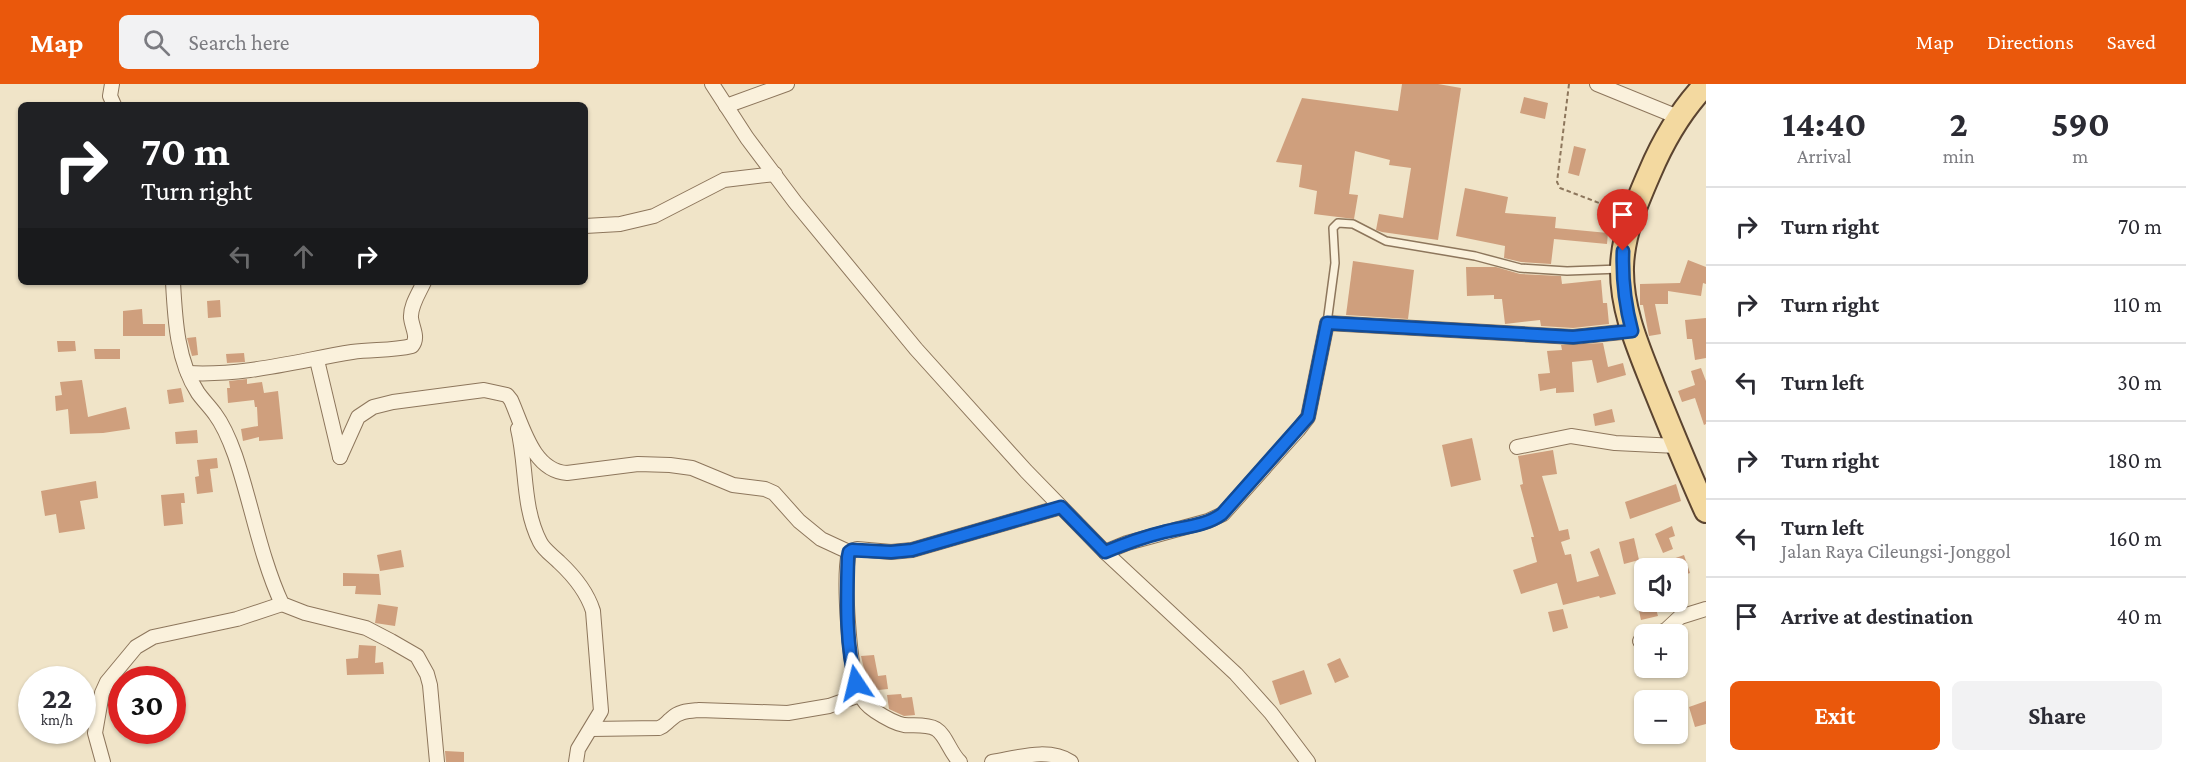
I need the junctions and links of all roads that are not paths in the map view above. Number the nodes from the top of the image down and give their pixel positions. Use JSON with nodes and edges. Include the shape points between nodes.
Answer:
{"nodes":[{"id":1,"x":112,"y":84,"type":"edge"},
{"id":2,"x":712,"y":84,"type":"edge"},
{"id":3,"x":785,"y":84,"type":"edge"},
{"id":4,"x":1597,"y":84,"type":"edge"},
{"id":5,"x":1706,"y":84,"type":"edge"},
{"id":6,"x":113,"y":102,"type":"edge"},
{"id":7,"x":726,"y":106,"type":"junction"},
{"id":8,"x":1678,"y":117,"type":"junction"},
{"id":9,"x":775,"y":174,"type":"junction"},
{"id":10,"x":588,"y":226,"type":"edge"},
{"id":11,"x":1622,"y":269,"type":"junction"},
{"id":12,"x":173,"y":285,"type":"edge"},
{"id":13,"x":423,"y":285,"type":"edge"},
{"id":14,"x":1327,"y":323,"type":"junction"},
{"id":15,"x":1632,"y":331,"type":"junction"},
{"id":16,"x":317,"y":360,"type":"junction"},
{"id":17,"x":188,"y":373,"type":"junction"},
{"id":18,"x":511,"y":400,"type":"junction"},
{"id":19,"x":1677,"y":446,"type":"junction"},
{"id":20,"x":1517,"y":447,"type":"dead end"},
{"id":21,"x":1061,"y":507,"type":"junction"},
{"id":22,"x":1706,"y":511,"type":"edge"},
{"id":23,"x":849,"y":552,"type":"junction"},
{"id":24,"x":1105,"y":552,"type":"junction"},
{"id":25,"x":282,"y":604,"type":"junction"},
{"id":26,"x":1706,"y":609,"type":"edge"},
{"id":27,"x":1672,"y":624,"type":"edge"},
{"id":28,"x":860,"y":695,"type":"junction"},
{"id":29,"x":591,"y":729,"type":"junction"},
{"id":30,"x":103,"y":762,"type":"edge"},
{"id":31,"x":437,"y":762,"type":"edge"},
{"id":32,"x":576,"y":762,"type":"edge"},
{"id":33,"x":960,"y":762,"type":"edge"},
{"id":34,"x":992,"y":762,"type":"edge"},
{"id":35,"x":1071,"y":762,"type":"edge"},
{"id":36,"x":1308,"y":762,"type":"edge"}],
"edges":[{"from":1,"to":6,"type":"street"},
{"from":2,"to":7,"type":"street"},
{"from":3,"to":7,"type":"street"},
{"from":4,"to":8,"type":"street"},
{"from":5,"to":8,"type":"main road"},
{"from":7,"to":9,"type":"street"},
{"from":8,"to":11,"type":"main road","via":[[1661,146],[1632,215]]},
{"from":9,"to":10,"type":"street","via":[[724,180],[654,216]]},
{"from":9,"to":21,"type":"street","via":[[883,311]]},
{"from":11,"to":14,"type":"lane","via":[[1567,271],[1520,267],[1386,241],[1353,224],[1338,223],[1333,228],[1335,263]]},
{"from":11,"to":15,"type":"main road"},
{"from":12,"to":17,"type":"street","via":[[177,335]]},
{"from":13,"to":16,"type":"street","via":[[412,308],[412,346]]},
{"from":14,"to":15,"type":"street","via":[[1573,337]]},
{"from":14,"to":24,"type":"street","via":[[1308,417],[1222,514]]},
{"from":15,"to":19,"type":"main road"},
{"from":16,"to":17,"type":"street","via":[[246,372]]},
{"from":16,"to":18,"type":"street","via":[[340,457],[358,417],[373,407],[484,390],[507,395]]},
{"from":17,"to":25,"type":"street","via":[[228,437]]},
{"from":18,"to":23,"type":"street","via":[[533,451],[547,468],[557,473],[638,464],[692,468],[733,485],[774,493],[821,539]]},
{"from":18,"to":29,"type":"street","via":[[523,459],[526,500],[539,540],[572,574],[590,600],[602,701]]},
{"from":19,"to":20,"type":"street","via":[[1572,436]]},
{"from":19,"to":22,"type":"main road"},
{"from":21,"to":23,"type":"street","via":[[912,550]]},
{"from":21,"to":24,"type":"street"},
{"from":23,"to":28,"type":"street","via":[[847,600],[853,671]]},
{"from":24,"to":36,"type":"street","via":[[1236,674]]},
{"from":25,"to":30,"type":"street","via":[[237,619],[153,637],[136,647],[106,682],[100,701],[95,733]]},
{"from":25,"to":31,"type":"street","via":[[366,628],[417,656],[430,685]]},
{"from":26,"to":27,"type":"street","via":[[1680,616]]},
{"from":28,"to":29,"type":"street","via":[[829,706],[788,713],[686,711],[659,728]]},
{"from":28,"to":33,"type":"street","via":[[875,711],[893,721],[935,728]]},
{"from":29,"to":32,"type":"street","via":[[578,749]]},
{"from":34,"to":35,"type":"street","via":[[1037,754],[1054,754]]}]}
